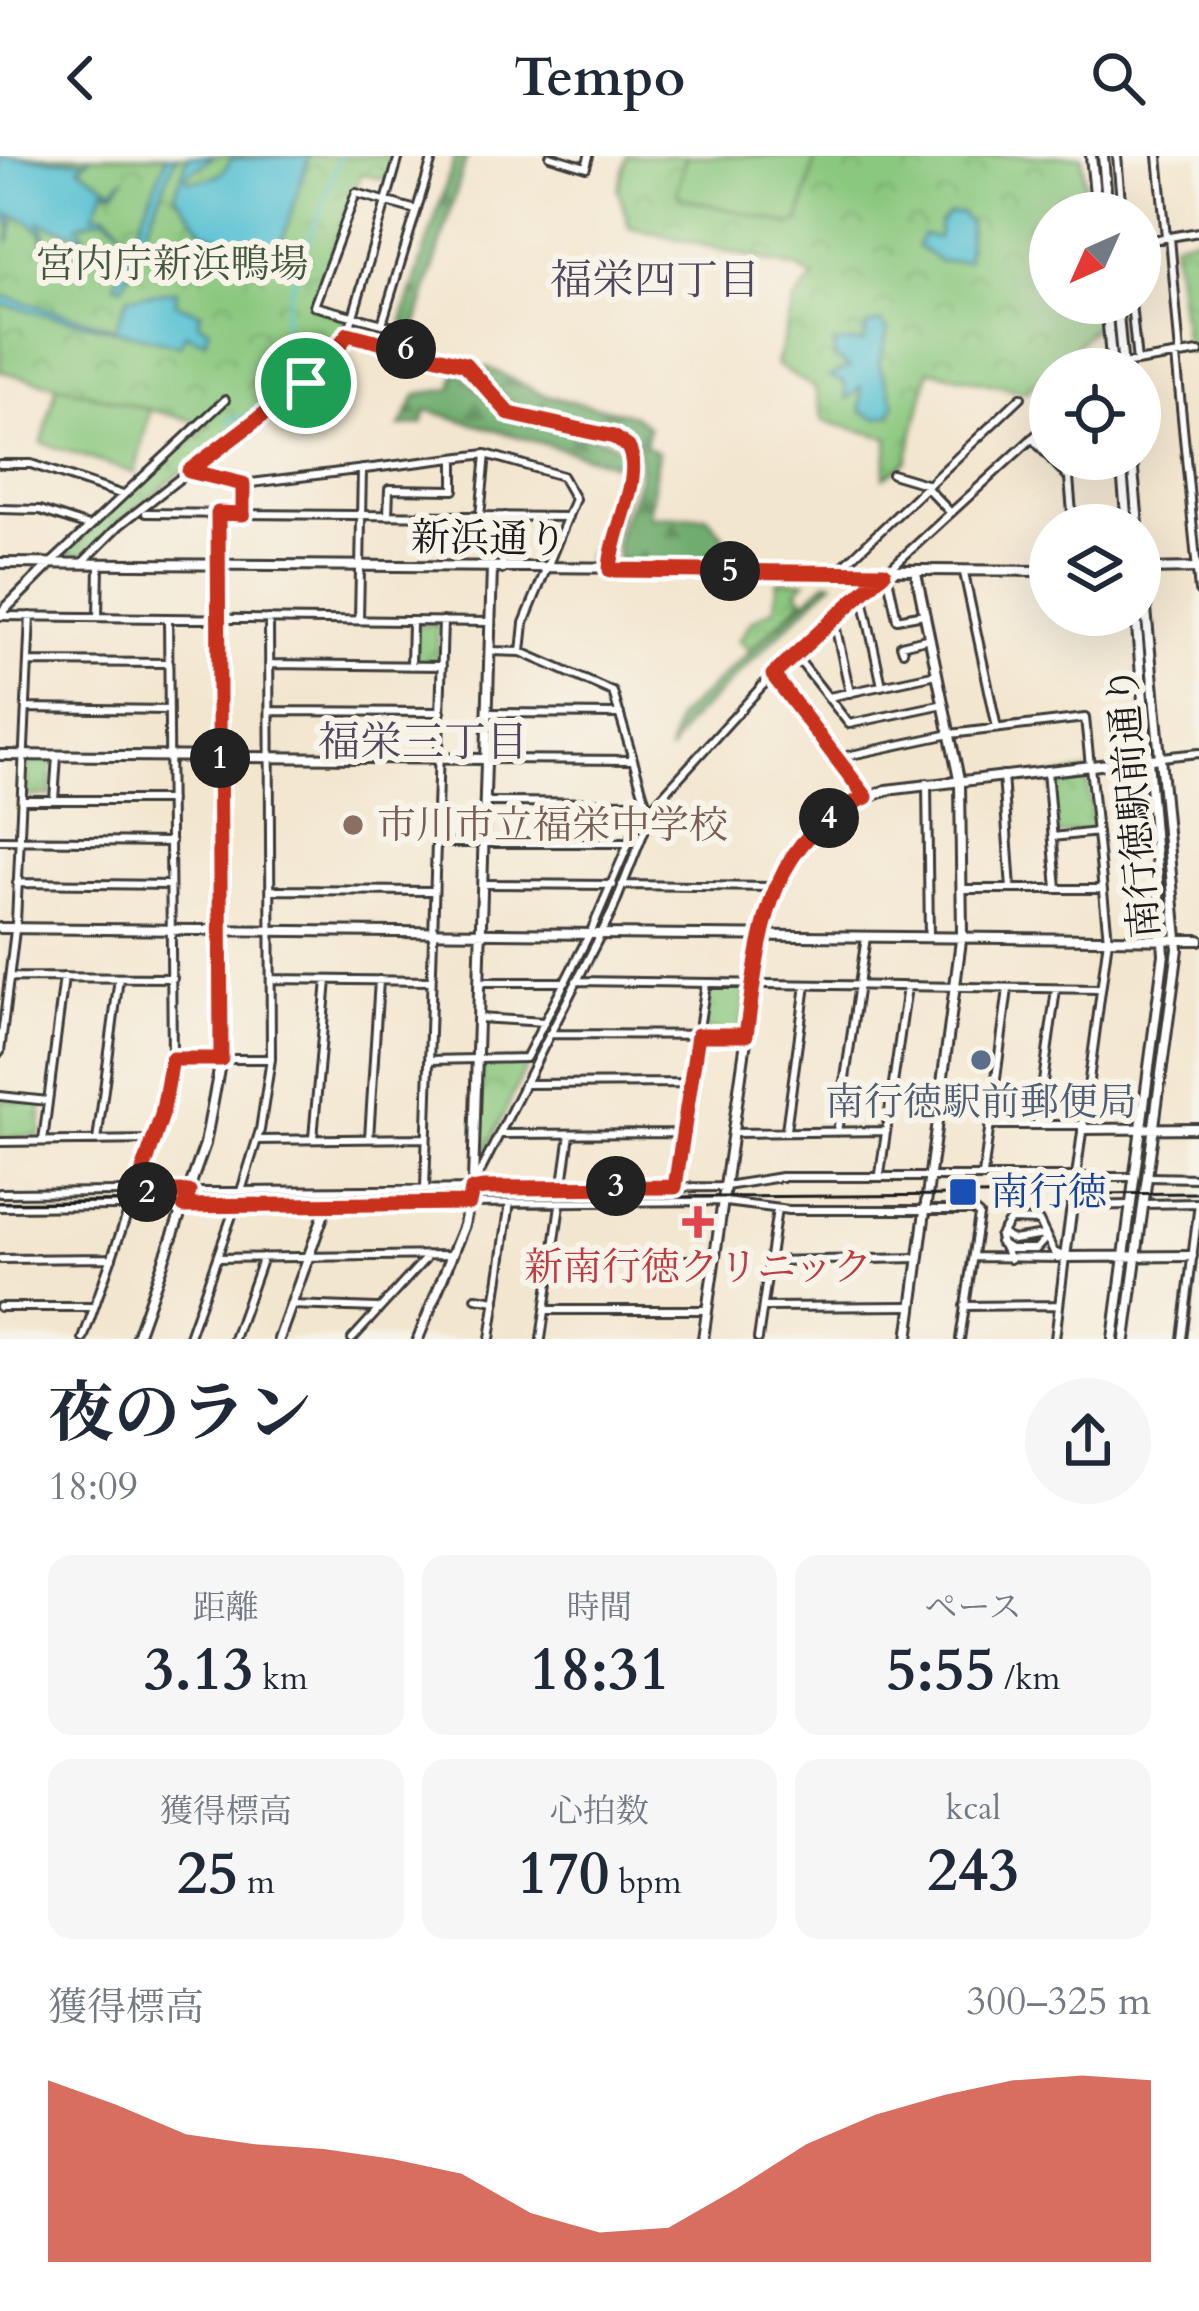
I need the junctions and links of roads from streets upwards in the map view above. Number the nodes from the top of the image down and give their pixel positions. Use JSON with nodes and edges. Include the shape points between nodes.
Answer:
{"nodes":[{"id":1,"x":399,"y":156,"type":"edge"},
{"id":2,"x":434,"y":156,"type":"edge"},
{"id":3,"x":552,"y":156,"type":"edge"},
{"id":4,"x":590,"y":156,"type":"edge"},
{"id":5,"x":1091,"y":156,"type":"edge"},
{"id":6,"x":1103,"y":156,"type":"edge"},
{"id":7,"x":1117,"y":156,"type":"edge"},
{"id":8,"x":1158,"y":156,"type":"edge"},
{"id":9,"x":1095,"y":192,"type":"edge"},
{"id":10,"x":1106,"y":192,"type":"edge"},
{"id":11,"x":1120,"y":192,"type":"edge"},
{"id":12,"x":386,"y":201,"type":"junction"},
{"id":13,"x":416,"y":210,"type":"junction"},
{"id":14,"x":1199,"y":232,"type":"edge"},
{"id":15,"x":1168,"y":237,"type":"junction"},
{"id":16,"x":1161,"y":238,"type":"edge"},
{"id":17,"x":352,"y":317,"type":"junction"},
{"id":18,"x":382,"y":324,"type":"junction"},
{"id":19,"x":398,"y":328,"type":"dead end"},
{"id":20,"x":348,"y":334,"type":"junction"},
{"id":21,"x":1199,"y":352,"type":"edge"},
{"id":22,"x":1178,"y":355,"type":"junction"},
{"id":23,"x":1161,"y":358,"type":"edge"},
{"id":24,"x":1022,"y":397,"type":"dead end"},
{"id":25,"x":225,"y":400,"type":"dead end"},
{"id":26,"x":1029,"y":441,"type":"edge"},
{"id":27,"x":486,"y":454,"type":"junction"},
{"id":28,"x":454,"y":458,"type":"junction"},
{"id":29,"x":0,"y":464,"type":"edge"},
{"id":30,"x":362,"y":469,"type":"junction"},
{"id":31,"x":189,"y":471,"type":"junction"},
{"id":32,"x":892,"y":475,"type":"dead end"},
{"id":33,"x":243,"y":484,"type":"junction"},
{"id":34,"x":927,"y":486,"type":"junction"},
{"id":35,"x":123,"y":495,"type":"junction"},
{"id":36,"x":0,"y":509,"type":"edge"},
{"id":37,"x":950,"y":512,"type":"junction"},
{"id":38,"x":142,"y":513,"type":"junction"},
{"id":39,"x":218,"y":513,"type":"junction"},
{"id":40,"x":243,"y":514,"type":"junction"},
{"id":41,"x":361,"y":515,"type":"junction"},
{"id":42,"x":388,"y":515,"type":"junction"},
{"id":43,"x":480,"y":516,"type":"junction"},
{"id":44,"x":505,"y":516,"type":"junction"},
{"id":45,"x":1196,"y":516,"type":"edge"},
{"id":46,"x":568,"y":517,"type":"junction"},
{"id":47,"x":88,"y":526,"type":"junction"},
{"id":48,"x":0,"y":563,"type":"edge"},
{"id":49,"x":50,"y":564,"type":"junction"},
{"id":50,"x":81,"y":564,"type":"junction"},
{"id":51,"x":99,"y":565,"type":"junction"},
{"id":52,"x":219,"y":566,"type":"junction"},
{"id":53,"x":359,"y":567,"type":"junction"},
{"id":54,"x":497,"y":568,"type":"junction"},
{"id":55,"x":1198,"y":568,"type":"edge"},
{"id":56,"x":547,"y":569,"type":"junction"},
{"id":57,"x":1161,"y":569,"type":"edge"},
{"id":58,"x":610,"y":570,"type":"junction"},
{"id":59,"x":1029,"y":571,"type":"edge"},
{"id":60,"x":838,"y":572,"type":"junction"},
{"id":61,"x":885,"y":573,"type":"junction"},
{"id":62,"x":916,"y":573,"type":"junction"},
{"id":63,"x":964,"y":573,"type":"junction"},
{"id":64,"x":1199,"y":591,"type":"edge"},
{"id":65,"x":862,"y":593,"type":"junction"},
{"id":66,"x":924,"y":614,"type":"junction"},
{"id":67,"x":0,"y":615,"type":"edge"},
{"id":68,"x":31,"y":616,"type":"junction"},
{"id":69,"x":98,"y":617,"type":"junction"},
{"id":70,"x":168,"y":618,"type":"junction"},
{"id":71,"x":220,"y":618,"type":"junction"},
{"id":72,"x":269,"y":619,"type":"junction"},
{"id":73,"x":834,"y":619,"type":"junction"},
{"id":74,"x":358,"y":620,"type":"junction"},
{"id":75,"x":412,"y":621,"type":"junction"},
{"id":76,"x":443,"y":621,"type":"junction"},
{"id":77,"x":491,"y":622,"type":"junction"},
{"id":78,"x":1139,"y":636,"type":"edge"},
{"id":79,"x":1146,"y":636,"type":"edge"},
{"id":80,"x":930,"y":638,"type":"junction"},
{"id":81,"x":490,"y":651,"type":"junction"},
{"id":82,"x":902,"y":651,"type":"dead end"},
{"id":83,"x":521,"y":652,"type":"junction"},
{"id":84,"x":795,"y":655,"type":"junction"},
{"id":85,"x":564,"y":658,"type":"dead end"},
{"id":86,"x":28,"y":662,"type":"junction"},
{"id":87,"x":169,"y":664,"type":"junction"},
{"id":88,"x":269,"y":664,"type":"junction"},
{"id":89,"x":411,"y":666,"type":"junction"},
{"id":90,"x":442,"y":666,"type":"junction"},
{"id":91,"x":560,"y":668,"type":"junction"},
{"id":92,"x":937,"y":674,"type":"junction"},
{"id":93,"x":773,"y":675,"type":"junction"},
{"id":94,"x":883,"y":686,"type":"junction"},
{"id":95,"x":850,"y":693,"type":"junction"},
{"id":96,"x":829,"y":698,"type":"junction"},
{"id":97,"x":944,"y":704,"type":"junction"},
{"id":98,"x":26,"y":708,"type":"junction"},
{"id":99,"x":170,"y":710,"type":"junction"},
{"id":100,"x":269,"y":711,"type":"junction"},
{"id":101,"x":441,"y":712,"type":"junction"},
{"id":102,"x":488,"y":713,"type":"junction"},
{"id":103,"x":620,"y":714,"type":"junction"},
{"id":104,"x":997,"y":728,"type":"junction"},
{"id":105,"x":950,"y":734,"type":"junction"},
{"id":106,"x":1199,"y":753,"type":"edge"},
{"id":107,"x":0,"y":755,"type":"edge"},
{"id":108,"x":24,"y":755,"type":"junction"},
{"id":109,"x":57,"y":756,"type":"junction"},
{"id":110,"x":170,"y":757,"type":"junction"},
{"id":111,"x":220,"y":757,"type":"junction"},
{"id":112,"x":270,"y":758,"type":"junction"},
{"id":113,"x":836,"y":758,"type":"junction"},
{"id":114,"x":1155,"y":758,"type":"junction"},
{"id":115,"x":439,"y":759,"type":"junction"},
{"id":116,"x":487,"y":759,"type":"junction"},
{"id":117,"x":632,"y":760,"type":"junction"},
{"id":118,"x":1090,"y":765,"type":"junction"},
{"id":119,"x":1047,"y":770,"type":"junction"},
{"id":120,"x":1004,"y":775,"type":"junction"},
{"id":121,"x":959,"y":780,"type":"junction"},
{"id":122,"x":927,"y":784,"type":"junction"},
{"id":123,"x":866,"y":797,"type":"junction"},
{"id":124,"x":22,"y":800,"type":"junction"},
{"id":125,"x":54,"y":800,"type":"junction"},
{"id":126,"x":170,"y":800,"type":"junction"},
{"id":127,"x":486,"y":802,"type":"junction"},
{"id":128,"x":650,"y":803,"type":"junction"},
{"id":129,"x":1097,"y":832,"type":"junction"},
{"id":130,"x":1053,"y":838,"type":"junction"},
{"id":131,"x":0,"y":840,"type":"edge"},
{"id":132,"x":20,"y":840,"type":"junction"},
{"id":133,"x":171,"y":842,"type":"junction"},
{"id":134,"x":436,"y":843,"type":"junction"},
{"id":135,"x":484,"y":843,"type":"junction"},
{"id":136,"x":630,"y":843,"type":"junction"},
{"id":137,"x":17,"y":883,"type":"junction"},
{"id":138,"x":483,"y":884,"type":"junction"},
{"id":139,"x":172,"y":885,"type":"junction"},
{"id":140,"x":618,"y":885,"type":"junction"},
{"id":141,"x":773,"y":887,"type":"junction"},
{"id":142,"x":961,"y":889,"type":"junction"},
{"id":143,"x":1011,"y":889,"type":"junction"},
{"id":144,"x":1058,"y":889,"type":"junction"},
{"id":145,"x":1103,"y":889,"type":"junction"},
{"id":146,"x":272,"y":890,"type":"junction"},
{"id":147,"x":434,"y":891,"type":"junction"},
{"id":148,"x":0,"y":928,"type":"edge"},
{"id":149,"x":15,"y":928,"type":"junction"},
{"id":150,"x":172,"y":929,"type":"junction"},
{"id":151,"x":222,"y":930,"type":"junction"},
{"id":152,"x":272,"y":931,"type":"junction"},
{"id":153,"x":433,"y":932,"type":"junction"},
{"id":154,"x":482,"y":933,"type":"junction"},
{"id":155,"x":595,"y":934,"type":"junction"},
{"id":156,"x":760,"y":936,"type":"junction"},
{"id":157,"x":866,"y":937,"type":"junction"},
{"id":158,"x":929,"y":938,"type":"junction"},
{"id":159,"x":961,"y":938,"type":"junction"},
{"id":160,"x":1108,"y":939,"type":"junction"},
{"id":161,"x":1164,"y":940,"type":"junction"},
{"id":162,"x":1179,"y":940,"type":"junction"},
{"id":163,"x":1199,"y":940,"type":"edge"},
{"id":164,"x":10,"y":977,"type":"junction"},
{"id":165,"x":64,"y":977,"type":"junction"},
{"id":166,"x":119,"y":978,"type":"junction"},
{"id":167,"x":173,"y":978,"type":"junction"},
{"id":168,"x":273,"y":980,"type":"junction"},
{"id":169,"x":327,"y":980,"type":"junction"},
{"id":170,"x":379,"y":980,"type":"junction"},
{"id":171,"x":431,"y":981,"type":"junction"},
{"id":172,"x":576,"y":981,"type":"junction"},
{"id":173,"x":480,"y":982,"type":"junction"},
{"id":174,"x":566,"y":982,"type":"junction"},
{"id":175,"x":706,"y":983,"type":"junction"},
{"id":176,"x":754,"y":983,"type":"junction"},
{"id":177,"x":806,"y":985,"type":"junction"},
{"id":178,"x":858,"y":987,"type":"junction"},
{"id":179,"x":907,"y":987,"type":"junction"},
{"id":180,"x":955,"y":988,"type":"junction"},
{"id":181,"x":1009,"y":988,"type":"junction"},
{"id":182,"x":1056,"y":988,"type":"junction"},
{"id":183,"x":1102,"y":989,"type":"junction"},
{"id":184,"x":479,"y":1018,"type":"junction"},
{"id":185,"x":545,"y":1022,"type":"junction"},
{"id":186,"x":549,"y":1034,"type":"junction"},
{"id":187,"x":698,"y":1035,"type":"junction"},
{"id":188,"x":746,"y":1035,"type":"junction"},
{"id":189,"x":0,"y":1052,"type":"edge"},
{"id":190,"x":172,"y":1059,"type":"junction"},
{"id":191,"x":221,"y":1059,"type":"junction"},
{"id":192,"x":272,"y":1060,"type":"junction"},
{"id":193,"x":429,"y":1060,"type":"junction"},
{"id":194,"x":478,"y":1060,"type":"junction"},
{"id":195,"x":691,"y":1083,"type":"junction"},
{"id":196,"x":524,"y":1084,"type":"junction"},
{"id":197,"x":0,"y":1096,"type":"edge"},
{"id":198,"x":48,"y":1101,"type":"junction"},
{"id":199,"x":990,"y":1125,"type":"junction"},
{"id":200,"x":1037,"y":1125,"type":"junction"},
{"id":201,"x":1083,"y":1127,"type":"junction"},
{"id":202,"x":1142,"y":1128,"type":"junction"},
{"id":203,"x":1154,"y":1128,"type":"junction"},
{"id":204,"x":1199,"y":1128,"type":"edge"},
{"id":205,"x":886,"y":1131,"type":"junction"},
{"id":206,"x":732,"y":1132,"type":"junction"},
{"id":207,"x":786,"y":1132,"type":"junction"},
{"id":208,"x":837,"y":1132,"type":"junction"},
{"id":209,"x":683,"y":1133,"type":"junction"},
{"id":210,"x":570,"y":1134,"type":"junction"},
{"id":211,"x":499,"y":1135,"type":"junction"},
{"id":212,"x":370,"y":1138,"type":"junction"},
{"id":213,"x":426,"y":1138,"type":"junction"},
{"id":214,"x":258,"y":1139,"type":"junction"},
{"id":215,"x":313,"y":1139,"type":"junction"},
{"id":216,"x":154,"y":1140,"type":"junction"},
{"id":217,"x":97,"y":1141,"type":"junction"},
{"id":218,"x":0,"y":1142,"type":"edge"},
{"id":219,"x":43,"y":1142,"type":"junction"},
{"id":220,"x":983,"y":1175,"type":"junction"},
{"id":221,"x":1076,"y":1175,"type":"junction"},
{"id":222,"x":880,"y":1176,"type":"junction"},
{"id":223,"x":930,"y":1176,"type":"junction"},
{"id":224,"x":1135,"y":1177,"type":"junction"},
{"id":225,"x":1147,"y":1177,"type":"junction"},
{"id":226,"x":1199,"y":1178,"type":"edge"},
{"id":227,"x":725,"y":1186,"type":"junction"},
{"id":228,"x":563,"y":1187,"type":"junction"},
{"id":229,"x":675,"y":1187,"type":"junction"},
{"id":230,"x":425,"y":1190,"type":"junction"},
{"id":231,"x":472,"y":1190,"type":"junction"},
{"id":232,"x":241,"y":1191,"type":"junction"},
{"id":233,"x":136,"y":1192,"type":"junction"},
{"id":234,"x":189,"y":1192,"type":"junction"},
{"id":235,"x":0,"y":1193,"type":"edge"},
{"id":236,"x":510,"y":1202,"type":"junction"},
{"id":237,"x":561,"y":1202,"type":"junction"},
{"id":238,"x":722,"y":1202,"type":"junction"},
{"id":239,"x":469,"y":1203,"type":"junction"},
{"id":240,"x":1199,"y":1203,"type":"edge"},
{"id":241,"x":327,"y":1204,"type":"junction"},
{"id":242,"x":1132,"y":1204,"type":"junction"},
{"id":243,"x":1143,"y":1204,"type":"junction"},
{"id":244,"x":236,"y":1205,"type":"junction"},
{"id":245,"x":130,"y":1206,"type":"junction"},
{"id":246,"x":184,"y":1206,"type":"junction"},
{"id":247,"x":1072,"y":1206,"type":"junction"},
{"id":248,"x":0,"y":1207,"type":"edge"},
{"id":249,"x":777,"y":1209,"type":"junction"},
{"id":250,"x":928,"y":1209,"type":"junction"},
{"id":251,"x":999,"y":1232,"type":"junction"},
{"id":252,"x":1047,"y":1236,"type":"junction"},
{"id":253,"x":999,"y":1242,"type":"junction"},
{"id":254,"x":428,"y":1255,"type":"junction"},
{"id":255,"x":452,"y":1255,"type":"junction"},
{"id":256,"x":308,"y":1256,"type":"junction"},
{"id":257,"x":1192,"y":1256,"type":"junction"},
{"id":258,"x":263,"y":1257,"type":"junction"},
{"id":259,"x":974,"y":1257,"type":"junction"},
{"id":260,"x":1065,"y":1257,"type":"junction"},
{"id":261,"x":1124,"y":1257,"type":"junction"},
{"id":262,"x":1136,"y":1257,"type":"junction"},
{"id":263,"x":112,"y":1258,"type":"junction"},
{"id":264,"x":217,"y":1258,"type":"junction"},
{"id":265,"x":919,"y":1258,"type":"junction"},
{"id":266,"x":1041,"y":1258,"type":"junction"},
{"id":267,"x":0,"y":1259,"type":"edge"},
{"id":268,"x":1010,"y":1259,"type":"junction"},
{"id":269,"x":552,"y":1260,"type":"junction"},
{"id":270,"x":714,"y":1260,"type":"junction"},
{"id":271,"x":770,"y":1261,"type":"junction"},
{"id":272,"x":476,"y":1298,"type":"dead end"},
{"id":273,"x":496,"y":1301,"type":"junction"},
{"id":274,"x":291,"y":1305,"type":"junction"},
{"id":275,"x":1059,"y":1305,"type":"junction"},
{"id":276,"x":912,"y":1306,"type":"junction"},
{"id":277,"x":964,"y":1306,"type":"junction"},
{"id":278,"x":0,"y":1307,"type":"edge"},
{"id":279,"x":94,"y":1307,"type":"junction"},
{"id":280,"x":763,"y":1307,"type":"junction"},
{"id":281,"x":380,"y":1308,"type":"junction"},
{"id":282,"x":545,"y":1310,"type":"junction"},
{"id":283,"x":707,"y":1310,"type":"junction"},
{"id":284,"x":82,"y":1339,"type":"edge"},
{"id":285,"x":136,"y":1339,"type":"edge"},
{"id":286,"x":188,"y":1339,"type":"edge"},
{"id":287,"x":234,"y":1339,"type":"edge"},
{"id":288,"x":279,"y":1339,"type":"edge"},
{"id":289,"x":352,"y":1339,"type":"edge"},
{"id":290,"x":418,"y":1339,"type":"edge"},
{"id":291,"x":490,"y":1339,"type":"edge"},
{"id":292,"x":542,"y":1339,"type":"edge"},
{"id":293,"x":703,"y":1339,"type":"edge"},
{"id":294,"x":758,"y":1339,"type":"edge"},
{"id":295,"x":908,"y":1339,"type":"edge"},
{"id":296,"x":960,"y":1339,"type":"edge"},
{"id":297,"x":1054,"y":1339,"type":"edge"},
{"id":298,"x":1113,"y":1339,"type":"edge"},
{"id":299,"x":1125,"y":1339,"type":"edge"},
{"id":300,"x":1182,"y":1339,"type":"edge"}],
"edges":[{"from":1,"to":12,"type":"street"},
{"from":2,"to":13,"type":"street"},
{"from":3,"to":4,"type":"street","via":[[586,167]]},
{"from":5,"to":9,"type":"street"},
{"from":6,"to":10,"type":"street"},
{"from":7,"to":11,"type":"street"},
{"from":8,"to":15,"type":"street"},
{"from":12,"to":13,"type":"street"},
{"from":12,"to":17,"type":"street"},
{"from":12,"to":17,"type":"street","via":[[356,193],[314,306]]},
{"from":13,"to":18,"type":"street"},
{"from":14,"to":15,"type":"street"},
{"from":15,"to":16,"type":"street"},
{"from":15,"to":22,"type":"street"},
{"from":17,"to":18,"type":"street"},
{"from":17,"to":20,"type":"street"},
{"from":18,"to":19,"type":"street"},
{"from":20,"to":31,"type":"street","via":[[317,374]]},
{"from":20,"to":58,"type":"street","via":[[465,364],[510,414],[628,447],[634,473]]},
{"from":21,"to":22,"type":"street"},
{"from":22,"to":23,"type":"street"},
{"from":22,"to":45,"type":"street"},
{"from":24,"to":34,"type":"street"},
{"from":25,"to":35,"type":"street"},
{"from":26,"to":37,"type":"street"},
{"from":27,"to":28,"type":"street"},
{"from":27,"to":43,"type":"street"},
{"from":27,"to":46,"type":"street","via":[[562,476],[575,495]]},
{"from":28,"to":30,"type":"street"},
{"from":28,"to":42,"type":"street","via":[[454,490],[388,489]]},
{"from":29,"to":35,"type":"street","via":[[31,464]]},
{"from":30,"to":33,"type":"street"},
{"from":30,"to":41,"type":"street"},
{"from":31,"to":33,"type":"street"},
{"from":31,"to":38,"type":"street"},
{"from":32,"to":34,"type":"street"},
{"from":33,"to":40,"type":"street"},
{"from":34,"to":37,"type":"street"},
{"from":34,"to":60,"type":"street"},
{"from":35,"to":47,"type":"street"},
{"from":36,"to":47,"type":"street","via":[[40,510]]},
{"from":37,"to":61,"type":"street"},
{"from":38,"to":39,"type":"street"},
{"from":38,"to":50,"type":"street"},
{"from":39,"to":40,"type":"street"},
{"from":39,"to":52,"type":"street"},
{"from":40,"to":41,"type":"street"},
{"from":41,"to":42,"type":"street"},
{"from":41,"to":53,"type":"street"},
{"from":42,"to":43,"type":"street"},
{"from":43,"to":44,"type":"street"},
{"from":44,"to":46,"type":"street"},
{"from":44,"to":54,"type":"street"},
{"from":45,"to":55,"type":"street"},
{"from":46,"to":56,"type":"street"},
{"from":47,"to":49,"type":"street"},
{"from":48,"to":49,"type":"street","name":"新浜通り"},
{"from":49,"to":50,"type":"street","name":"新浜通り"},
{"from":49,"to":67,"type":"street"},
{"from":50,"to":51,"type":"street","name":"新浜通り"},
{"from":51,"to":52,"type":"street","name":"新浜通り"},
{"from":51,"to":69,"type":"street"},
{"from":52,"to":53,"type":"street","name":"新浜通り"},
{"from":52,"to":71,"type":"street"},
{"from":53,"to":54,"type":"street","name":"新浜通り"},
{"from":53,"to":74,"type":"street"},
{"from":54,"to":56,"type":"street","name":"新浜通り"},
{"from":54,"to":77,"type":"street"},
{"from":55,"to":57,"type":"street"},
{"from":55,"to":64,"type":"street"},
{"from":56,"to":58,"type":"street","name":"新浜通り"},
{"from":56,"to":83,"type":"street"},
{"from":58,"to":60,"type":"street","name":"新浜通り"},
{"from":59,"to":63,"type":"street","name":"新浜通り"},
{"from":60,"to":61,"type":"street","name":"新浜通り"},
{"from":61,"to":62,"type":"street","name":"新浜通り"},
{"from":61,"to":65,"type":"street"},
{"from":61,"to":66,"type":"street","via":[[897,619]]},
{"from":62,"to":63,"type":"street","name":"新浜通り"},
{"from":62,"to":66,"type":"street"},
{"from":63,"to":104,"type":"street"},
{"from":65,"to":73,"type":"street"},
{"from":65,"to":94,"type":"street"},
{"from":66,"to":80,"type":"street"},
{"from":67,"to":68,"type":"street"},
{"from":68,"to":69,"type":"street"},
{"from":68,"to":86,"type":"street"},
{"from":69,"to":70,"type":"street"},
{"from":70,"to":71,"type":"street"},
{"from":70,"to":87,"type":"street"},
{"from":71,"to":72,"type":"street"},
{"from":71,"to":111,"type":"street"},
{"from":72,"to":74,"type":"street"},
{"from":72,"to":88,"type":"street"},
{"from":73,"to":84,"type":"street"},
{"from":73,"to":95,"type":"street"},
{"from":74,"to":75,"type":"street"},
{"from":75,"to":76,"type":"street"},
{"from":75,"to":89,"type":"street"},
{"from":76,"to":77,"type":"street"},
{"from":76,"to":90,"type":"street"},
{"from":77,"to":81,"type":"street"},
{"from":78,"to":114,"type":"street","name":"南行徳駅前通り"},
{"from":79,"to":114,"type":"street","name":"南行徳駅前通り"},
{"from":80,"to":82,"type":"street","via":[[901,644]]},
{"from":80,"to":92,"type":"street"},
{"from":81,"to":83,"type":"street"},
{"from":81,"to":102,"type":"street"},
{"from":83,"to":91,"type":"street"},
{"from":84,"to":93,"type":"street"},
{"from":84,"to":96,"type":"street"},
{"from":85,"to":91,"type":"street"},
{"from":86,"to":87,"type":"street"},
{"from":86,"to":98,"type":"street"},
{"from":87,"to":99,"type":"street"},
{"from":88,"to":89,"type":"street"},
{"from":88,"to":100,"type":"street"},
{"from":89,"to":90,"type":"street"},
{"from":90,"to":101,"type":"street"},
{"from":91,"to":103,"type":"street","via":[[611,691]]},
{"from":92,"to":94,"type":"street"},
{"from":92,"to":97,"type":"street"},
{"from":93,"to":113,"type":"street"},
{"from":93,"to":128,"type":"street"},
{"from":94,"to":95,"type":"street"},
{"from":95,"to":96,"type":"street"},
{"from":96,"to":97,"type":"street","via":[[849,724]]},
{"from":97,"to":105,"type":"street"},
{"from":98,"to":99,"type":"street"},
{"from":98,"to":108,"type":"street"},
{"from":99,"to":110,"type":"street"},
{"from":100,"to":101,"type":"street"},
{"from":100,"to":112,"type":"street"},
{"from":101,"to":115,"type":"street"},
{"from":102,"to":103,"type":"street"},
{"from":102,"to":116,"type":"street"},
{"from":103,"to":117,"type":"street"},
{"from":104,"to":105,"type":"street"},
{"from":104,"to":118,"type":"street","via":[[1085,718]]},
{"from":105,"to":113,"type":"street"},
{"from":105,"to":121,"type":"street"},
{"from":106,"to":114,"type":"street"},
{"from":107,"to":108,"type":"street"},
{"from":108,"to":109,"type":"street"},
{"from":108,"to":124,"type":"street"},
{"from":109,"to":110,"type":"street"},
{"from":109,"to":125,"type":"street"},
{"from":110,"to":111,"type":"street"},
{"from":110,"to":126,"type":"street"},
{"from":111,"to":112,"type":"street"},
{"from":111,"to":151,"type":"street"},
{"from":112,"to":115,"type":"street"},
{"from":112,"to":146,"type":"street"},
{"from":113,"to":123,"type":"street"},
{"from":114,"to":118,"type":"street"},
{"from":114,"to":161,"type":"street","name":"南行徳駅前通り"},
{"from":114,"to":162,"type":"street","name":"南行徳駅前通り"},
{"from":115,"to":116,"type":"street"},
{"from":115,"to":134,"type":"street"},
{"from":116,"to":117,"type":"street"},
{"from":116,"to":127,"type":"street"},
{"from":117,"to":128,"type":"street"},
{"from":118,"to":119,"type":"street"},
{"from":118,"to":129,"type":"street"},
{"from":119,"to":120,"type":"street"},
{"from":119,"to":130,"type":"street"},
{"from":120,"to":121,"type":"street"},
{"from":120,"to":143,"type":"street"},
{"from":121,"to":122,"type":"street"},
{"from":121,"to":142,"type":"street"},
{"from":122,"to":123,"type":"street"},
{"from":122,"to":158,"type":"street"},
{"from":123,"to":141,"type":"street","via":[[810,834]]},
{"from":124,"to":125,"type":"street"},
{"from":124,"to":132,"type":"street"},
{"from":125,"to":126,"type":"street"},
{"from":126,"to":133,"type":"street"},
{"from":127,"to":128,"type":"street"},
{"from":127,"to":135,"type":"street"},
{"from":128,"to":136,"type":"street"},
{"from":128,"to":140,"type":"street"},
{"from":129,"to":130,"type":"street"},
{"from":129,"to":145,"type":"street"},
{"from":130,"to":144,"type":"street"},
{"from":131,"to":132,"type":"street"},
{"from":132,"to":133,"type":"street"},
{"from":132,"to":137,"type":"street"},
{"from":133,"to":139,"type":"street"},
{"from":134,"to":135,"type":"street"},
{"from":134,"to":147,"type":"street"},
{"from":135,"to":136,"type":"street"},
{"from":135,"to":138,"type":"street"},
{"from":136,"to":140,"type":"street"},
{"from":137,"to":139,"type":"street"},
{"from":137,"to":149,"type":"street"},
{"from":138,"to":140,"type":"street"},
{"from":138,"to":154,"type":"street"},
{"from":139,"to":150,"type":"street"},
{"from":140,"to":141,"type":"street"},
{"from":140,"to":155,"type":"street"},
{"from":141,"to":156,"type":"street"},
{"from":142,"to":143,"type":"street"},
{"from":142,"to":159,"type":"street"},
{"from":143,"to":144,"type":"street"},
{"from":144,"to":145,"type":"street"},
{"from":145,"to":160,"type":"street"},
{"from":146,"to":147,"type":"street"},
{"from":146,"to":152,"type":"street"},
{"from":147,"to":153,"type":"street"},
{"from":148,"to":149,"type":"street"},
{"from":149,"to":150,"type":"street"},
{"from":149,"to":164,"type":"street"},
{"from":150,"to":151,"type":"street"},
{"from":150,"to":167,"type":"street"},
{"from":151,"to":152,"type":"street"},
{"from":151,"to":191,"type":"street"},
{"from":152,"to":153,"type":"street"},
{"from":152,"to":168,"type":"street"},
{"from":153,"to":154,"type":"street"},
{"from":153,"to":171,"type":"street"},
{"from":154,"to":155,"type":"street"},
{"from":154,"to":173,"type":"street"},
{"from":155,"to":156,"type":"street"},
{"from":155,"to":172,"type":"street"},
{"from":155,"to":174,"type":"street"},
{"from":156,"to":157,"type":"street"},
{"from":156,"to":176,"type":"street"},
{"from":157,"to":158,"type":"street"},
{"from":157,"to":178,"type":"street"},
{"from":158,"to":159,"type":"street"},
{"from":159,"to":160,"type":"street"},
{"from":159,"to":180,"type":"street"},
{"from":160,"to":161,"type":"street"},
{"from":160,"to":183,"type":"street"},
{"from":161,"to":162,"type":"street"},
{"from":161,"to":202,"type":"street","name":"南行徳駅前通り"},
{"from":162,"to":163,"type":"street"},
{"from":162,"to":203,"type":"street","name":"南行徳駅前通り"},
{"from":164,"to":165,"type":"street"},
{"from":164,"to":189,"type":"street"},
{"from":165,"to":166,"type":"street"},
{"from":165,"to":198,"type":"street"},
{"from":166,"to":167,"type":"street"},
{"from":166,"to":217,"type":"street"},
{"from":167,"to":190,"type":"street"},
{"from":168,"to":169,"type":"street"},
{"from":168,"to":192,"type":"street"},
{"from":169,"to":170,"type":"street"},
{"from":169,"to":215,"type":"street"},
{"from":170,"to":171,"type":"street"},
{"from":170,"to":212,"type":"street"},
{"from":171,"to":193,"type":"street"},
{"from":172,"to":175,"type":"street"},
{"from":172,"to":186,"type":"street"},
{"from":173,"to":174,"type":"street"},
{"from":173,"to":184,"type":"street"},
{"from":174,"to":185,"type":"street"},
{"from":175,"to":176,"type":"street"},
{"from":175,"to":187,"type":"street"},
{"from":176,"to":177,"type":"street"},
{"from":176,"to":188,"type":"street"},
{"from":177,"to":178,"type":"street"},
{"from":177,"to":207,"type":"street"},
{"from":178,"to":179,"type":"street"},
{"from":178,"to":208,"type":"street"},
{"from":179,"to":180,"type":"street"},
{"from":179,"to":205,"type":"street"},
{"from":180,"to":181,"type":"street"},
{"from":180,"to":223,"type":"street"},
{"from":181,"to":182,"type":"street"},
{"from":181,"to":199,"type":"street"},
{"from":182,"to":183,"type":"street"},
{"from":182,"to":200,"type":"street"},
{"from":183,"to":201,"type":"street"},
{"from":184,"to":185,"type":"street"},
{"from":184,"to":194,"type":"street"},
{"from":185,"to":194,"type":"street","via":[[526,1058]]},
{"from":186,"to":187,"type":"street"},
{"from":186,"to":196,"type":"street"},
{"from":187,"to":188,"type":"street"},
{"from":187,"to":195,"type":"street"},
{"from":188,"to":206,"type":"street"},
{"from":190,"to":191,"type":"street"},
{"from":190,"to":216,"type":"street"},
{"from":191,"to":192,"type":"street"},
{"from":191,"to":234,"type":"street"},
{"from":192,"to":214,"type":"street"},
{"from":193,"to":194,"type":"street"},
{"from":193,"to":213,"type":"street"},
{"from":194,"to":231,"type":"street"},
{"from":195,"to":196,"type":"street"},
{"from":195,"to":209,"type":"street"},
{"from":196,"to":211,"type":"street"},
{"from":197,"to":198,"type":"street"},
{"from":198,"to":219,"type":"street"},
{"from":199,"to":200,"type":"street"},
{"from":199,"to":220,"type":"street"},
{"from":200,"to":201,"type":"street"},
{"from":201,"to":202,"type":"street"},
{"from":201,"to":221,"type":"street"},
{"from":202,"to":203,"type":"street"},
{"from":202,"to":224,"type":"street","name":"南行徳駅前通り"},
{"from":203,"to":204,"type":"street"},
{"from":203,"to":225,"type":"street","name":"南行徳駅前通り"},
{"from":205,"to":208,"type":"street"},
{"from":205,"to":222,"type":"street"},
{"from":206,"to":207,"type":"street"},
{"from":206,"to":227,"type":"street"},
{"from":207,"to":208,"type":"street"},
{"from":209,"to":210,"type":"street"},
{"from":209,"to":229,"type":"street"},
{"from":210,"to":211,"type":"street"},
{"from":210,"to":228,"type":"street"},
{"from":211,"to":231,"type":"street"},
{"from":212,"to":213,"type":"street"},
{"from":212,"to":215,"type":"street"},
{"from":213,"to":230,"type":"street"},
{"from":214,"to":215,"type":"street"},
{"from":214,"to":232,"type":"street"},
{"from":216,"to":217,"type":"street"},
{"from":216,"to":233,"type":"street"},
{"from":217,"to":219,"type":"street"},
{"from":218,"to":219,"type":"street"},
{"from":220,"to":221,"type":"street"},
{"from":220,"to":223,"type":"street"},
{"from":221,"to":224,"type":"street"},
{"from":221,"to":247,"type":"street"},
{"from":222,"to":223,"type":"street"},
{"from":222,"to":227,"type":"street"},
{"from":223,"to":250,"type":"street"},
{"from":224,"to":242,"type":"street","name":"南行徳駅前通り"},
{"from":225,"to":226,"type":"street"},
{"from":225,"to":243,"type":"street","name":"南行徳駅前通り"},
{"from":227,"to":229,"type":"street"},
{"from":227,"to":238,"type":"street"},
{"from":228,"to":229,"type":"street"},
{"from":228,"to":231,"type":"street"},
{"from":228,"to":237,"type":"street"},
{"from":230,"to":231,"type":"street"},
{"from":230,"to":232,"type":"street"},
{"from":231,"to":239,"type":"street"},
{"from":232,"to":234,"type":"street"},
{"from":233,"to":234,"type":"street"},
{"from":233,"to":235,"type":"street"},
{"from":234,"to":246,"type":"street"},
{"from":236,"to":237,"type":"street"},
{"from":236,"to":239,"type":"street"},
{"from":236,"to":273,"type":"street"},
{"from":237,"to":238,"type":"street"},
{"from":237,"to":269,"type":"street"},
{"from":238,"to":249,"type":"street"},
{"from":238,"to":270,"type":"street"},
{"from":239,"to":241,"type":"street"},
{"from":239,"to":255,"type":"street"},
{"from":240,"to":243,"type":"street"},
{"from":240,"to":257,"type":"street"},
{"from":241,"to":244,"type":"street"},
{"from":241,"to":256,"type":"street"},
{"from":242,"to":247,"type":"street"},
{"from":242,"to":261,"type":"street","name":"南行徳駅前通り"},
{"from":243,"to":262,"type":"street","name":"南行徳駅前通り"},
{"from":244,"to":246,"type":"street"},
{"from":244,"to":264,"type":"street"},
{"from":245,"to":246,"type":"street"},
{"from":245,"to":248,"type":"street"},
{"from":245,"to":263,"type":"street"},
{"from":246,"to":285,"type":"street"},
{"from":247,"to":260,"type":"street"},
{"from":249,"to":250,"type":"street"},
{"from":249,"to":271,"type":"street"},
{"from":250,"to":259,"type":"street","via":[[979,1215]]},
{"from":250,"to":265,"type":"street"},
{"from":251,"to":252,"type":"street","via":[[1009,1239]]},
{"from":251,"to":252,"type":"street","via":[[1005,1222],[1039,1221]]},
{"from":251,"to":253,"type":"street"},
{"from":252,"to":253,"type":"street","via":[[1036,1249]]},
{"from":252,"to":260,"type":"street"},
{"from":252,"to":266,"type":"street"},
{"from":253,"to":268,"type":"street"},
{"from":254,"to":255,"type":"street"},
{"from":254,"to":256,"type":"street"},
{"from":254,"to":281,"type":"street"},
{"from":255,"to":290,"type":"street"},
{"from":256,"to":258,"type":"street"},
{"from":256,"to":274,"type":"street"},
{"from":257,"to":262,"type":"street"},
{"from":257,"to":300,"type":"street"},
{"from":258,"to":264,"type":"street"},
{"from":258,"to":287,"type":"street"},
{"from":259,"to":268,"type":"street"},
{"from":259,"to":277,"type":"street"},
{"from":260,"to":261,"type":"street"},
{"from":260,"to":266,"type":"street"},
{"from":260,"to":275,"type":"street"},
{"from":261,"to":262,"type":"street"},
{"from":261,"to":298,"type":"street","name":"南行徳駅前通り"},
{"from":262,"to":299,"type":"street","name":"南行徳駅前通り"},
{"from":263,"to":267,"type":"street"},
{"from":263,"to":279,"type":"street"},
{"from":264,"to":286,"type":"street"},
{"from":265,"to":271,"type":"street"},
{"from":265,"to":276,"type":"street"},
{"from":266,"to":268,"type":"street"},
{"from":269,"to":270,"type":"street"},
{"from":269,"to":282,"type":"street"},
{"from":270,"to":283,"type":"street"},
{"from":271,"to":280,"type":"street"},
{"from":272,"to":273,"type":"street"},
{"from":273,"to":291,"type":"street"},
{"from":274,"to":281,"type":"street"},
{"from":274,"to":288,"type":"street"},
{"from":275,"to":277,"type":"street"},
{"from":275,"to":297,"type":"street"},
{"from":276,"to":280,"type":"street"},
{"from":276,"to":295,"type":"street"},
{"from":277,"to":296,"type":"street"},
{"from":278,"to":279,"type":"street"},
{"from":279,"to":284,"type":"street"},
{"from":280,"to":294,"type":"street"},
{"from":281,"to":289,"type":"street"},
{"from":282,"to":283,"type":"street"},
{"from":282,"to":292,"type":"street"},
{"from":283,"to":293,"type":"street"}]}
